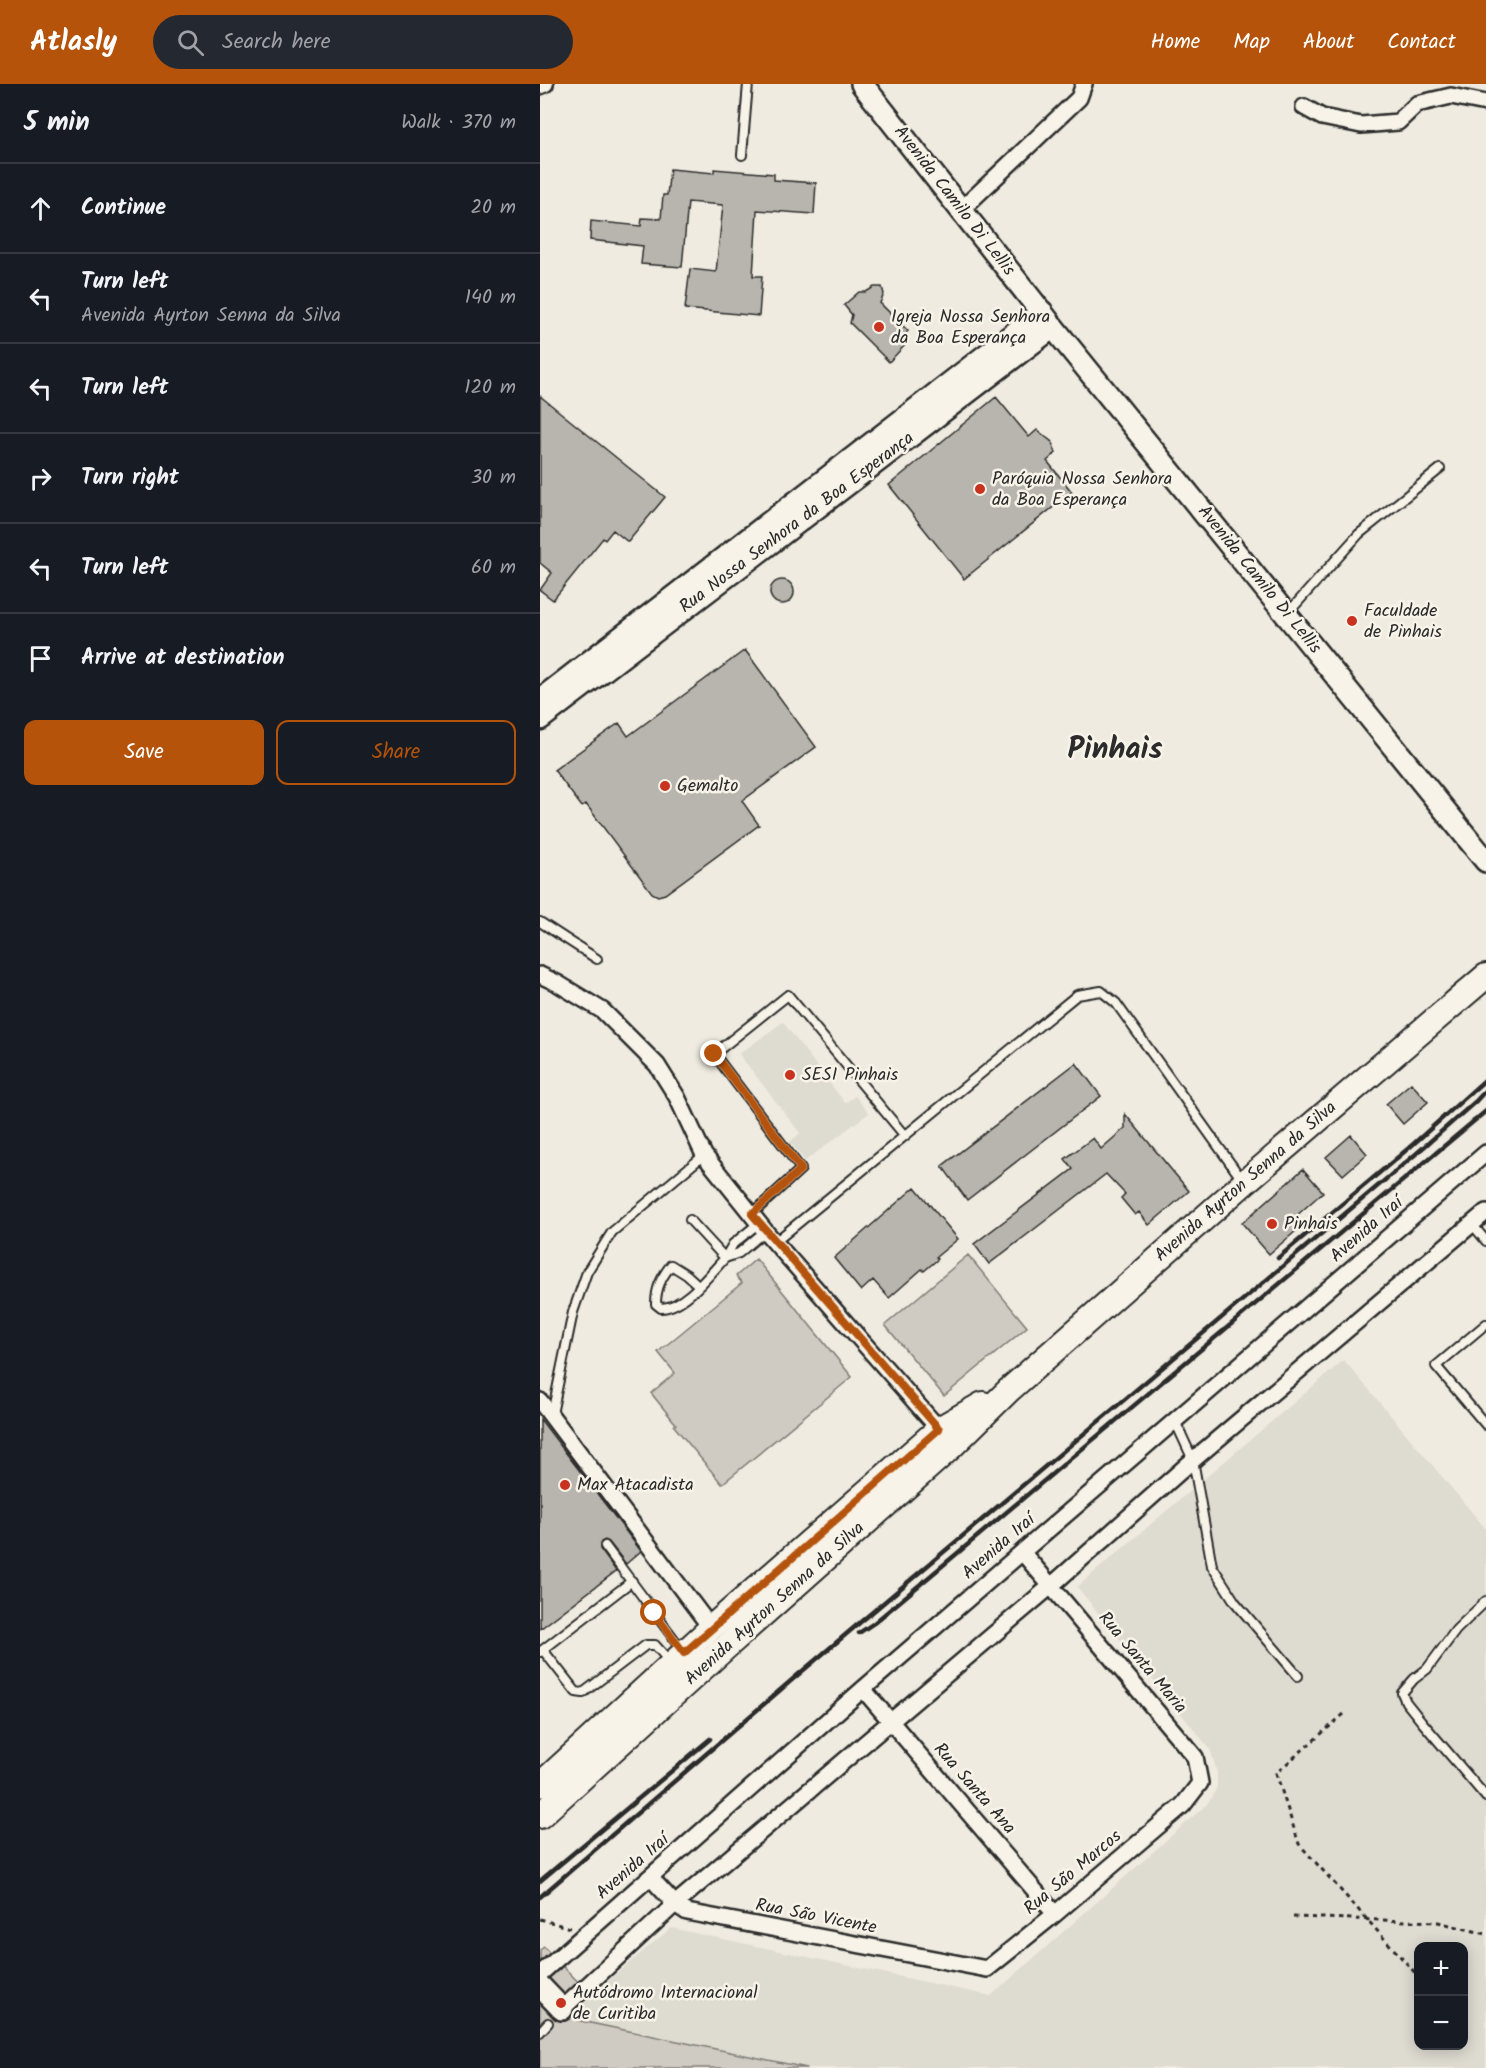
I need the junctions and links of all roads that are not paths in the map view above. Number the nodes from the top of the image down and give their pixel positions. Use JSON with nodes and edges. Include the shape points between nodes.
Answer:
{"nodes":[{"id":1,"x":545,"y":84,"type":"edge"},
{"id":2,"x":748,"y":84,"type":"edge"},
{"id":3,"x":862,"y":84,"type":"edge"},
{"id":4,"x":1084,"y":84,"type":"edge"},
{"id":5,"x":540,"y":86,"type":"edge"},
{"id":6,"x":1486,"y":103,"type":"edge"},
{"id":7,"x":1304,"y":107,"type":"dead end"},
{"id":8,"x":742,"y":155,"type":"dead end"},
{"id":9,"x":961,"y":210,"type":"junction"},
{"id":10,"x":1047,"y":320,"type":"junction"},
{"id":11,"x":1440,"y":469,"type":"dead end"},
{"id":12,"x":1287,"y":614,"type":"junction"},
{"id":13,"x":548,"y":696,"type":"edge"},
{"id":14,"x":540,"y":719,"type":"edge"},
{"id":15,"x":1483,"y":855,"type":"edge"},
{"id":16,"x":540,"y":922,"type":"edge"},
{"id":17,"x":597,"y":958,"type":"dead end"},
{"id":18,"x":540,"y":975,"type":"edge"},
{"id":19,"x":1486,"y":976,"type":"edge"},
{"id":20,"x":905,"y":1136,"type":"junction"},
{"id":21,"x":1486,"y":1153,"type":"edge"},
{"id":22,"x":704,"y":1155,"type":"junction"},
{"id":23,"x":1244,"y":1183,"type":"junction"},
{"id":24,"x":1486,"y":1212,"type":"edge"},
{"id":25,"x":690,"y":1220,"type":"dead end"},
{"id":26,"x":1472,"y":1224,"type":"junction"},
{"id":27,"x":763,"y":1228,"type":"junction"},
{"id":28,"x":1486,"y":1241,"type":"edge"},
{"id":29,"x":725,"y":1258,"type":"junction"},
{"id":30,"x":698,"y":1285,"type":"junction"},
{"id":31,"x":1486,"y":1324,"type":"edge"},
{"id":32,"x":1009,"y":1390,"type":"junction"},
{"id":33,"x":540,"y":1401,"type":"edge"},
{"id":34,"x":552,"y":1416,"type":"junction"},
{"id":35,"x":1175,"y":1421,"type":"junction"},
{"id":36,"x":1486,"y":1425,"type":"edge"},
{"id":37,"x":939,"y":1429,"type":"junction"},
{"id":38,"x":1193,"y":1461,"type":"junction"},
{"id":39,"x":606,"y":1546,"type":"dead end"},
{"id":40,"x":1023,"y":1553,"type":"junction"},
{"id":41,"x":632,"y":1581,"type":"junction"},
{"id":42,"x":1052,"y":1585,"type":"junction"},
{"id":43,"x":1486,"y":1601,"type":"edge"},
{"id":44,"x":711,"y":1628,"type":"junction"},
{"id":45,"x":541,"y":1651,"type":"edge"},
{"id":46,"x":686,"y":1668,"type":"junction"},
{"id":47,"x":1298,"y":1676,"type":"dead end"},
{"id":48,"x":863,"y":1689,"type":"junction"},
{"id":49,"x":890,"y":1721,"type":"junction"},
{"id":50,"x":540,"y":1785,"type":"edge"},
{"id":51,"x":1486,"y":1797,"type":"edge"},
{"id":52,"x":1183,"y":1805,"type":"joint"},
{"id":53,"x":540,"y":1816,"type":"edge"},
{"id":54,"x":651,"y":1878,"type":"junction"},
{"id":55,"x":675,"y":1904,"type":"junction"},
{"id":56,"x":1055,"y":1914,"type":"junction"},
{"id":57,"x":987,"y":1969,"type":"joint"},
{"id":58,"x":540,"y":1974,"type":"edge"},
{"id":59,"x":540,"y":1986,"type":"edge"},
{"id":60,"x":555,"y":2016,"type":"junction"},
{"id":61,"x":540,"y":2032,"type":"edge"}],
"edges":[{"from":1,"to":5,"type":"street"},
{"from":2,"to":8,"type":"lane"},
{"from":3,"to":9,"type":"main road","name":"Avenida Camilo Di Lellis"},
{"from":4,"to":9,"type":"street","via":[[1079,98]]},
{"from":6,"to":7,"type":"street","via":[[1451,96],[1418,104],[1398,122],[1361,125],[1322,117]]},
{"from":9,"to":10,"type":"main road","name":"Avenida Camilo Di Lellis"},
{"from":10,"to":12,"type":"main road","name":"Avenida Camilo Di Lellis"},
{"from":10,"to":13,"type":"main road","name":"Rua Nossa Senhora da Boa Esperança"},
{"from":11,"to":12,"type":"lane","via":[[1359,534]]},
{"from":12,"to":15,"type":"main road","name":"Avenida Camilo Di Lellis"},
{"from":13,"to":14,"type":"main road","name":"Rua Nossa Senhora da Boa Esperança"},
{"from":16,"to":17,"type":"lane"},
{"from":18,"to":22,"type":"street","via":[[603,1011],[650,1057],[677,1097]]},
{"from":19,"to":23,"type":"main road","name":"Avenida Ayrton Senna da Silva"},
{"from":20,"to":23,"type":"lane","via":[[1077,995],[1101,991],[1116,1003]]},
{"from":20,"to":27,"type":"lane"},
{"from":20,"to":27,"type":"lane","via":[[788,995],[714,1054],[801,1169]]},
{"from":21,"to":35,"type":"street","name":"Avenida Iraí"},
{"from":22,"to":27,"type":"street"},
{"from":22,"to":34,"type":"lane","via":[[612,1232],[586,1272],[573,1312]]},
{"from":23,"to":32,"type":"main road","name":"Avenida Ayrton Senna da Silva"},
{"from":24,"to":26,"type":"street"},
{"from":25,"to":29,"type":"lane"},
{"from":26,"to":28,"type":"lane"},
{"from":26,"to":38,"type":"street"},
{"from":27,"to":29,"type":"lane","via":[[739,1253]]},
{"from":27,"to":37,"type":"street"},
{"from":29,"to":30,"type":"lane"},
{"from":30,"to":30,"type":"lane","via":[[669,1308],[656,1304],[656,1291],[671,1265]]},
{"from":31,"to":36,"type":"lane","via":[[1436,1366]]},
{"from":32,"to":37,"type":"main road","name":"Avenida Ayrton Senna da Silva"},
{"from":32,"to":46,"type":"main road","name":"Avenida Ayrton Senna da Silva","via":[[952,1446]]},
{"from":33,"to":34,"type":"street"},
{"from":34,"to":44,"type":"street"},
{"from":35,"to":38,"type":"lane"},
{"from":35,"to":40,"type":"street","name":"Avenida Iraí"},
{"from":37,"to":44,"type":"main road","name":"Avenida Ayrton Senna da Silva"},
{"from":38,"to":42,"type":"street"},
{"from":38,"to":47,"type":"lane","via":[[1212,1566],[1235,1602]]},
{"from":39,"to":41,"type":"lane"},
{"from":40,"to":42,"type":"street","name":"Rua Santa Maria"},
{"from":40,"to":48,"type":"street","name":"Avenida Iraí"},
{"from":41,"to":45,"type":"lane"},
{"from":41,"to":46,"type":"lane"},
{"from":42,"to":49,"type":"street"},
{"from":42,"to":52,"type":"street","name":"Rua Santa Maria","via":[[1195,1757],[1200,1783]]},
{"from":43,"to":51,"type":"lane","via":[[1402,1693]]},
{"from":44,"to":46,"type":"main road","name":"Avenida Ayrton Senna da Silva"},
{"from":45,"to":46,"type":"lane","via":[[579,1693],[646,1645],[655,1645]]},
{"from":46,"to":50,"type":"main road","name":"Avenida Ayrton Senna da Silva"},
{"from":46,"to":53,"type":"main road","name":"Avenida Ayrton Senna da Silva"},
{"from":48,"to":49,"type":"street","name":"Rua Santa Ana"},
{"from":48,"to":54,"type":"street","name":"Avenida Iraí"},
{"from":49,"to":55,"type":"street"},
{"from":49,"to":56,"type":"street","name":"Rua Santa Ana"},
{"from":52,"to":56,"type":"street","name":"Rua São Marcos"},
{"from":54,"to":55,"type":"street","name":"Rua São Vicente"},
{"from":54,"to":58,"type":"street","name":"Avenida Iraí"},
{"from":55,"to":57,"type":"street","name":"Rua São Vicente","via":[[687,1912]]},
{"from":55,"to":60,"type":"street"},
{"from":56,"to":57,"type":"street","name":"Rua São Marcos"},
{"from":59,"to":60,"type":"main road"},
{"from":60,"to":61,"type":"lane"}]}
